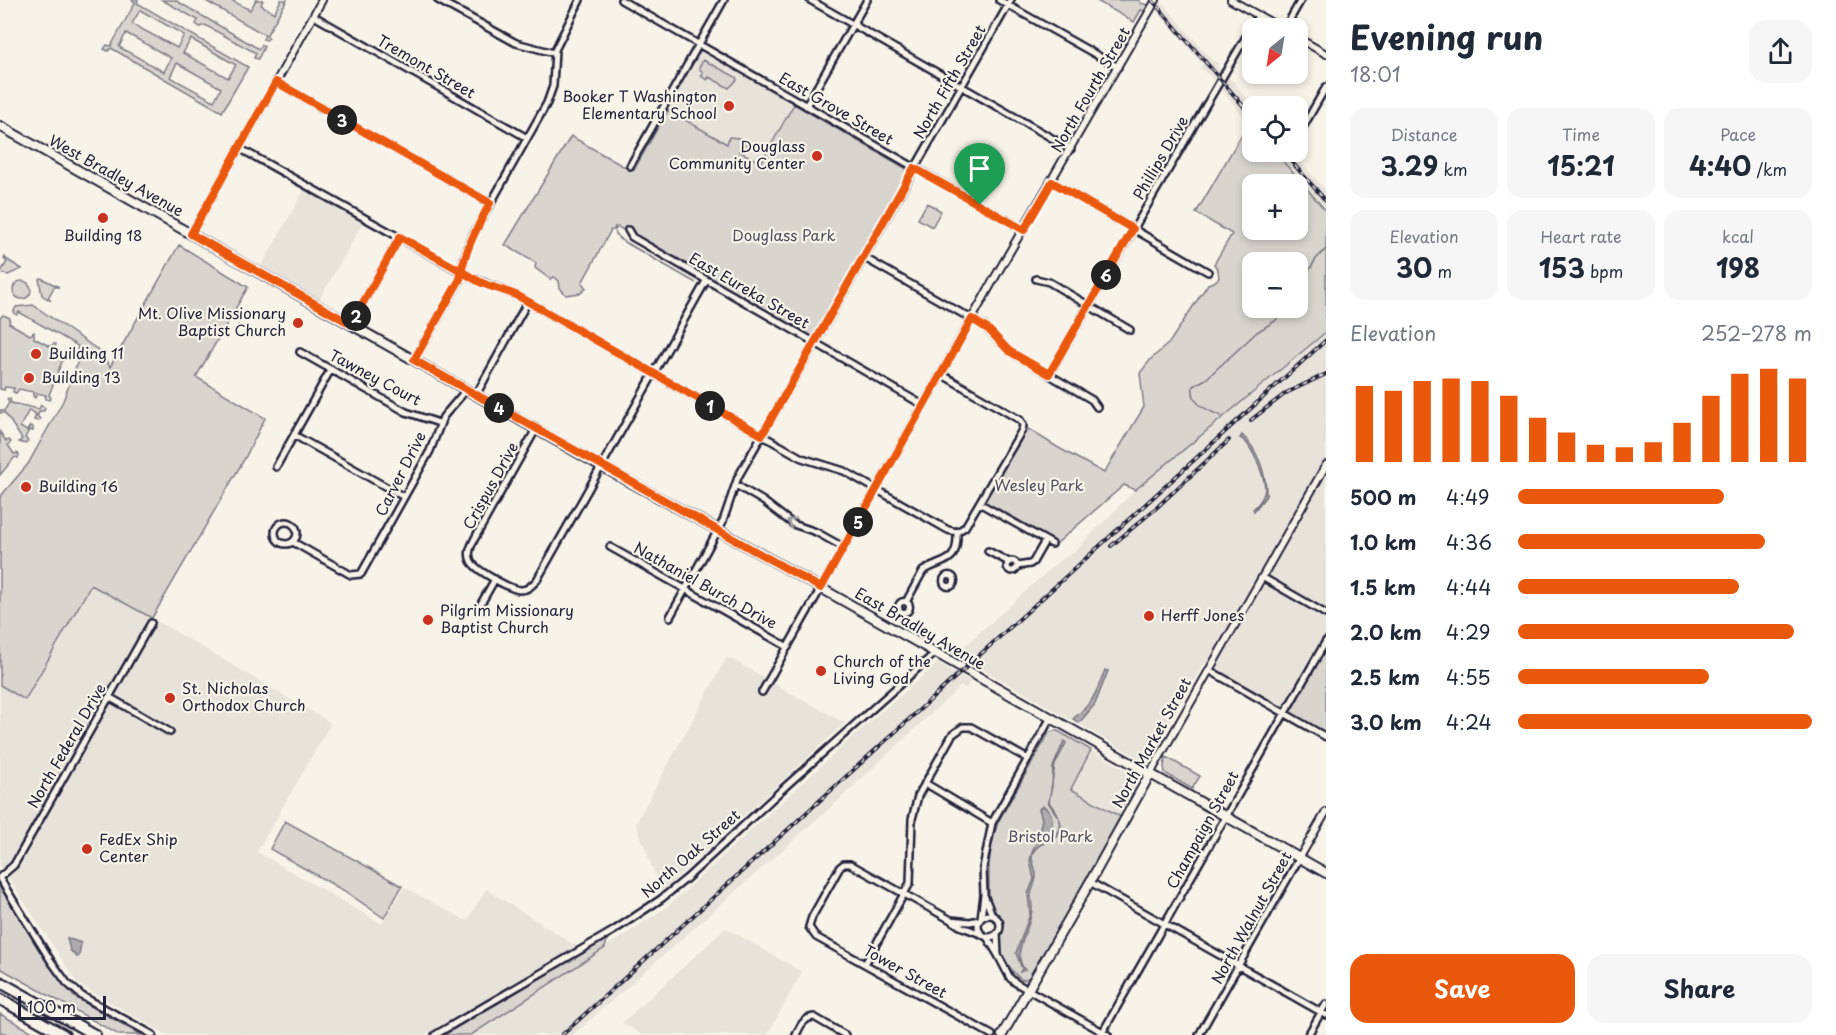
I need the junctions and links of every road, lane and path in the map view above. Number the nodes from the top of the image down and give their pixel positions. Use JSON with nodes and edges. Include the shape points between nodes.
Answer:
{"nodes":[{"id":1,"x":322,"y":0,"type":"edge"},
{"id":2,"x":438,"y":0,"type":"edge"},
{"id":3,"x":456,"y":0,"type":"edge"},
{"id":4,"x":580,"y":0,"type":"edge"},
{"id":5,"x":621,"y":0,"type":"edge"},
{"id":6,"x":724,"y":0,"type":"edge"},
{"id":7,"x":810,"y":0,"type":"edge"},
{"id":8,"x":867,"y":0,"type":"edge"},
{"id":9,"x":999,"y":0,"type":"edge"},
{"id":10,"x":1156,"y":0,"type":"edge"},
{"id":11,"x":1231,"y":0,"type":"edge"},
{"id":12,"x":1301,"y":0,"type":"edge"},
{"id":13,"x":1010,"y":3,"type":"edge"},
{"id":14,"x":452,"y":7,"type":"junction"},
{"id":15,"x":314,"y":16,"type":"junction"},
{"id":16,"x":1258,"y":16,"type":"junction"},
{"id":17,"x":1262,"y":18,"type":"edge"},
{"id":18,"x":1289,"y":18,"type":"edge"},
{"id":19,"x":853,"y":24,"type":"junction"},
{"id":20,"x":1308,"y":44,"type":"edge"},
{"id":21,"x":699,"y":45,"type":"junction"},
{"id":22,"x":554,"y":53,"type":"junction"},
{"id":23,"x":1326,"y":54,"type":"edge"},
{"id":24,"x":1118,"y":67,"type":"junction"},
{"id":25,"x":276,"y":82,"type":"junction"},
{"id":26,"x":961,"y":86,"type":"junction"},
{"id":27,"x":1326,"y":87,"type":"edge"},
{"id":28,"x":806,"y":106,"type":"junction"},
{"id":29,"x":1308,"y":118,"type":"edge"},
{"id":30,"x":0,"y":126,"type":"edge"},
{"id":31,"x":527,"y":138,"type":"junction"},
{"id":32,"x":239,"y":148,"type":"junction"},
{"id":33,"x":1071,"y":149,"type":"junction"},
{"id":34,"x":630,"y":166,"type":"dead end"},
{"id":35,"x":914,"y":168,"type":"junction"},
{"id":36,"x":1052,"y":182,"type":"junction"},
{"id":37,"x":490,"y":203,"type":"junction"},
{"id":38,"x":1133,"y":229,"type":"junction"},
{"id":39,"x":628,"y":230,"type":"dead end"},
{"id":40,"x":1024,"y":230,"type":"junction"},
{"id":41,"x":191,"y":234,"type":"junction"},
{"id":42,"x":400,"y":237,"type":"junction"},
{"id":43,"x":863,"y":257,"type":"junction"},
{"id":44,"x":461,"y":272,"type":"junction"},
{"id":45,"x":1208,"y":272,"type":"dead end"},
{"id":46,"x":1036,"y":279,"type":"dead end"},
{"id":47,"x":706,"y":281,"type":"junction"},
{"id":48,"x":527,"y":303,"type":"junction"},
{"id":49,"x":1089,"y":305,"type":"junction"},
{"id":50,"x":972,"y":319,"type":"junction"},
{"id":51,"x":351,"y":324,"type":"junction"},
{"id":52,"x":1130,"y":330,"type":"dead end"},
{"id":53,"x":814,"y":344,"type":"junction"},
{"id":54,"x":300,"y":352,"type":"dead end"},
{"id":55,"x":414,"y":360,"type":"junction"},
{"id":56,"x":331,"y":369,"type":"junction"},
{"id":57,"x":653,"y":374,"type":"junction"},
{"id":58,"x":941,"y":374,"type":"junction"},
{"id":59,"x":1049,"y":374,"type":"junction"},
{"id":60,"x":466,"y":390,"type":"junction"},
{"id":61,"x":476,"y":395,"type":"junction"},
{"id":62,"x":923,"y":405,"type":"junction"},
{"id":63,"x":1097,"y":407,"type":"dead end"},
{"id":64,"x":501,"y":410,"type":"joint"},
{"id":65,"x":440,"y":423,"type":"junction"},
{"id":66,"x":536,"y":429,"type":"junction"},
{"id":67,"x":294,"y":435,"type":"junction"},
{"id":68,"x":762,"y":435,"type":"junction"},
{"id":69,"x":1326,"y":465,"type":"edge"},
{"id":70,"x":601,"y":466,"type":"junction"},
{"id":71,"x":276,"y":467,"type":"dead end"},
{"id":72,"x":736,"y":485,"type":"junction"},
{"id":73,"x":876,"y":489,"type":"junction"},
{"id":74,"x":404,"y":497,"type":"junction"},
{"id":75,"x":979,"y":503,"type":"junction"},
{"id":76,"x":718,"y":530,"type":"junction"},
{"id":77,"x":957,"y":532,"type":"junction"},
{"id":78,"x":1045,"y":541,"type":"junction"},
{"id":79,"x":293,"y":542,"type":"junction"},
{"id":80,"x":1052,"y":544,"type":"dead end"},
{"id":81,"x":610,"y":547,"type":"dead end"},
{"id":82,"x":843,"y":547,"type":"junction"},
{"id":83,"x":988,"y":551,"type":"dead end"},
{"id":84,"x":943,"y":564,"type":"junction"},
{"id":85,"x":947,"y":576,"type":"dead end"},
{"id":86,"x":1262,"y":577,"type":"junction"},
{"id":87,"x":495,"y":579,"type":"junction"},
{"id":88,"x":821,"y":588,"type":"junction"},
{"id":89,"x":685,"y":589,"type":"junction"},
{"id":90,"x":906,"y":602,"type":"dead end"},
{"id":91,"x":478,"y":609,"type":"dead end"},
{"id":92,"x":1326,"y":614,"type":"edge"},
{"id":93,"x":670,"y":617,"type":"dead end"},
{"id":94,"x":151,"y":623,"type":"dead end"},
{"id":95,"x":1326,"y":641,"type":"edge"},
{"id":96,"x":788,"y":647,"type":"junction"},
{"id":97,"x":935,"y":653,"type":"junction"},
{"id":98,"x":1209,"y":670,"type":"junction"},
{"id":99,"x":762,"y":692,"type":"dead end"},
{"id":100,"x":109,"y":697,"type":"junction"},
{"id":101,"x":1284,"y":713,"type":"junction"},
{"id":102,"x":1050,"y":719,"type":"junction"},
{"id":103,"x":170,"y":732,"type":"dead end"},
{"id":104,"x":1326,"y":737,"type":"edge"},
{"id":105,"x":1028,"y":759,"type":"junction"},
{"id":106,"x":1150,"y":774,"type":"junction"},
{"id":107,"x":925,"y":783,"type":"junction"},
{"id":108,"x":1326,"y":812,"type":"edge"},
{"id":109,"x":1225,"y":816,"type":"junction"},
{"id":110,"x":992,"y":823,"type":"junction"},
{"id":111,"x":1300,"y":857,"type":"junction"},
{"id":112,"x":1326,"y":873,"type":"edge"},
{"id":113,"x":0,"y":878,"type":"edge"},
{"id":114,"x":1090,"y":882,"type":"junction"},
{"id":115,"x":905,"y":894,"type":"junction"},
{"id":116,"x":984,"y":895,"type":"junction"},
{"id":117,"x":992,"y":915,"type":"junction"},
{"id":118,"x":980,"y":919,"type":"junction"},
{"id":119,"x":951,"y":920,"type":"junction"},
{"id":120,"x":1164,"y":924,"type":"junction"},
{"id":121,"x":997,"y":933,"type":"junction"},
{"id":122,"x":984,"y":935,"type":"junction"},
{"id":123,"x":998,"y":955,"type":"junction"},
{"id":124,"x":866,"y":964,"type":"junction"},
{"id":125,"x":1239,"y":966,"type":"junction"},
{"id":126,"x":0,"y":982,"type":"edge"},
{"id":127,"x":1028,"y":990,"type":"junction"},
{"id":128,"x":0,"y":999,"type":"edge"},
{"id":129,"x":1326,"y":1004,"type":"edge"},
{"id":130,"x":1323,"y":1014,"type":"edge"},
{"id":131,"x":1104,"y":1034,"type":"edge"},
{"id":132,"x":64,"y":1035,"type":"edge"},
{"id":133,"x":95,"y":1035,"type":"edge"},
{"id":134,"x":153,"y":1035,"type":"edge"},
{"id":135,"x":435,"y":1035,"type":"edge"},
{"id":136,"x":796,"y":1035,"type":"edge"},
{"id":137,"x":845,"y":1035,"type":"edge"},
{"id":138,"x":992,"y":1035,"type":"edge"},
{"id":139,"x":1002,"y":1035,"type":"edge"},
{"id":140,"x":1199,"y":1035,"type":"edge"},
{"id":141,"x":1308,"y":1035,"type":"edge"}],
"edges":[{"from":1,"to":15,"type":"street"},
{"from":2,"to":14,"type":"street"},
{"from":3,"to":14,"type":"street"},
{"from":4,"to":22,"type":"street"},
{"from":5,"to":21,"type":"street","name":"East Grove Street"},
{"from":6,"to":21,"type":"street"},
{"from":7,"to":19,"type":"street"},
{"from":8,"to":19,"type":"street"},
{"from":9,"to":13,"type":"street"},
{"from":10,"to":24,"type":"street","name":"North Fourth Street"},
{"from":11,"to":16,"type":"street"},
{"from":12,"to":18,"type":"street"},
{"from":13,"to":24,"type":"street"},
{"from":13,"to":26,"type":"street","name":"North Fifth Street"},
{"from":14,"to":22,"type":"street","via":[[516,43]]},
{"from":15,"to":25,"type":"street"},
{"from":15,"to":31,"type":"street","name":"Tremont Street"},
{"from":16,"to":17,"type":"street"},
{"from":16,"to":38,"type":"street","name":"Phillips Drive"},
{"from":19,"to":26,"type":"street"},
{"from":19,"to":28,"type":"street"},
{"from":20,"to":23,"type":"street"},
{"from":21,"to":28,"type":"street","name":"East Grove Street"},
{"from":21,"to":34,"type":"street"},
{"from":22,"to":31,"type":"street","via":[[552,93]]},
{"from":24,"to":33,"type":"street","name":"North Fourth Street"},
{"from":25,"to":32,"type":"street"},
{"from":25,"to":37,"type":"street"},
{"from":26,"to":33,"type":"street"},
{"from":26,"to":35,"type":"street","name":"North Fifth Street"},
{"from":27,"to":29,"type":"street"},
{"from":28,"to":35,"type":"street","name":"East Grove Street"},
{"from":30,"to":41,"type":"main road","name":"West Bradley Avenue"},
{"from":31,"to":37,"type":"street"},
{"from":32,"to":41,"type":"street"},
{"from":32,"to":42,"type":"street"},
{"from":33,"to":36,"type":"street","name":"North Fourth Street"},
{"from":35,"to":40,"type":"street","name":"East Grove Street"},
{"from":35,"to":43,"type":"street","name":"North Fifth Street"},
{"from":36,"to":38,"type":"street"},
{"from":36,"to":40,"type":"street","name":"North Fourth Street"},
{"from":37,"to":44,"type":"street","via":[[473,235]]},
{"from":38,"to":45,"type":"street"},
{"from":38,"to":49,"type":"street","name":"Phillips Drive"},
{"from":39,"to":47,"type":"street","name":"East Eureka Street","via":[[632,237]]},
{"from":40,"to":50,"type":"street","name":"North Fourth Street"},
{"from":41,"to":51,"type":"main road","name":"West Bradley Avenue"},
{"from":42,"to":44,"type":"street"},
{"from":42,"to":51,"type":"street"},
{"from":43,"to":50,"type":"street"},
{"from":43,"to":53,"type":"street","name":"North Fifth Street"},
{"from":44,"to":48,"type":"street"},
{"from":44,"to":55,"type":"street"},
{"from":46,"to":49,"type":"street","via":[[1049,282]]},
{"from":47,"to":53,"type":"street","name":"East Eureka Street"},
{"from":47,"to":57,"type":"street","name":"Crispus Drive"},
{"from":48,"to":57,"type":"street"},
{"from":48,"to":61,"type":"street"},
{"from":49,"to":52,"type":"street"},
{"from":49,"to":59,"type":"street","name":"Phillips Drive"},
{"from":50,"to":58,"type":"street","name":"North Fourth Street"},
{"from":50,"to":59,"type":"street","via":[[1009,351]]},
{"from":51,"to":55,"type":"main road","name":"West Bradley Avenue"},
{"from":53,"to":62,"type":"street","name":"East Eureka Street"},
{"from":53,"to":68,"type":"street","name":"North Fifth Street"},
{"from":54,"to":56,"type":"street","name":"Tawney Court"},
{"from":55,"to":60,"type":"main road","name":"West Bradley Avenue"},
{"from":56,"to":65,"type":"street","name":"Tawney Court","via":[[406,412]]},
{"from":56,"to":67,"type":"street"},
{"from":57,"to":68,"type":"street"},
{"from":57,"to":70,"type":"street","name":"Crispus Drive"},
{"from":58,"to":62,"type":"street","name":"North Fourth Street"},
{"from":58,"to":75,"type":"street","via":[[1023,425]]},
{"from":59,"to":63,"type":"street"},
{"from":60,"to":61,"type":"main road","name":"West Bradley Avenue"},
{"from":60,"to":65,"type":"street","name":"Carver Drive"},
{"from":61,"to":64,"type":"main road","name":"West Bradley Avenue"},
{"from":62,"to":73,"type":"street","name":"North Fourth Street"},
{"from":64,"to":66,"type":"main road","name":"East Bradley Avenue"},
{"from":65,"to":74,"type":"street","name":"Carver Drive","via":[[430,451]]},
{"from":66,"to":70,"type":"main road","name":"East Bradley Avenue"},
{"from":66,"to":87,"type":"street","name":"Crispus Drive","via":[[470,547],[472,562]]},
{"from":67,"to":71,"type":"street"},
{"from":67,"to":74,"type":"street"},
{"from":68,"to":72,"type":"street","name":"North Fifth Street"},
{"from":68,"to":73,"type":"street","via":[[802,458],[834,466]]},
{"from":69,"to":86,"type":"street","name":"North Market Street"},
{"from":70,"to":76,"type":"main road","name":"East Bradley Avenue"},
{"from":70,"to":87,"type":"street","name":"Crispus Drive","via":[[533,585],[520,590]]},
{"from":72,"to":76,"type":"street","name":"North Fifth Street"},
{"from":82,"to":72,"type":"street","one_way":true,"via":[[793,524]]},
{"from":73,"to":77,"type":"street"},
{"from":73,"to":82,"type":"street","name":"North Fourth Street"},
{"from":74,"to":79,"type":"street","name":"Carver Drive","via":[[361,574],[351,575]]},
{"from":75,"to":77,"type":"street","via":[[965,527]]},
{"from":75,"to":78,"type":"street"},
{"from":76,"to":88,"type":"main road","name":"East Bradley Avenue"},
{"from":76,"to":89,"type":"street","name":"North Fifth Street"},
{"from":77,"to":84,"type":"street","via":[[956,549]]},
{"from":78,"to":80,"type":"street"},
{"from":78,"to":83,"type":"street","via":[[1032,562],[1015,570],[1007,567],[1009,562]]},
{"from":79,"to":79,"type":"street","via":[[278,542],[274,531],[278,525],[285,522],[294,526],[297,536]]},
{"from":81,"to":89,"type":"street","name":"Nathaniel Burch Drive"},
{"from":82,"to":88,"type":"street","name":"North Fourth Street"},
{"from":84,"to":85,"type":"street"},
{"from":84,"to":90,"type":"street","via":[[923,571]]},
{"from":86,"to":92,"type":"street"},
{"from":86,"to":98,"type":"street","name":"North Market Street"},
{"from":87,"to":91,"type":"street"},
{"from":88,"to":96,"type":"street","name":"North Fourth Street"},
{"from":88,"to":97,"type":"main road","name":"East Bradley Avenue"},
{"from":89,"to":93,"type":"street","name":"North Fifth Street"},
{"from":89,"to":96,"type":"street","name":"Nathaniel Burch Drive"},
{"from":94,"to":100,"type":"street","name":"North Federal Drive"},
{"from":95,"to":101,"type":"street","name":"Champaign Street"},
{"from":96,"to":99,"type":"street","name":"North Fourth Street"},
{"from":97,"to":102,"type":"main road","name":"East Bradley Avenue"},
{"from":97,"to":135,"type":"street","name":"North Oak Street","via":[[661,899]]},
{"from":98,"to":101,"type":"street"},
{"from":98,"to":106,"type":"street","name":"North Market Street"},
{"from":100,"to":103,"type":"street"},
{"from":100,"to":113,"type":"street","name":"North Federal Drive","via":[[14,865]]},
{"from":101,"to":104,"type":"street"},
{"from":101,"to":109,"type":"street","name":"Champaign Street"},
{"from":102,"to":105,"type":"street"},
{"from":102,"to":106,"type":"main road","name":"East Bradley Avenue"},
{"from":105,"to":107,"type":"street","via":[[971,727],[963,727],[952,735]]},
{"from":105,"to":110,"type":"street"},
{"from":106,"to":109,"type":"main road","name":"East Bradley Avenue"},
{"from":106,"to":114,"type":"main road","name":"North Market Street"},
{"from":107,"to":110,"type":"street"},
{"from":107,"to":115,"type":"street","via":[[912,819],[911,877]]},
{"from":108,"to":111,"type":"street","name":"North Walnut Street"},
{"from":109,"to":111,"type":"main road","name":"East Bradley Avenue"},
{"from":109,"to":120,"type":"street","name":"Champaign Street"},
{"from":110,"to":116,"type":"street","via":[[983,868]]},
{"from":111,"to":112,"type":"main road","name":"East Bradley Avenue"},
{"from":111,"to":125,"type":"street","name":"North Walnut Street"},
{"from":113,"to":134,"type":"street","via":[[67,983],[82,996]]},
{"from":114,"to":120,"type":"street"},
{"from":114,"to":127,"type":"main road","name":"North Market Street"},
{"from":115,"to":119,"type":"street"},
{"from":115,"to":124,"type":"street"},
{"from":115,"to":124,"type":"street","name":"Tower Street","via":[[844,864],[812,917],[809,927],[816,936]]},
{"from":116,"to":117,"type":"street"},
{"from":116,"to":118,"type":"street"},
{"from":117,"to":118,"type":"street"},
{"from":117,"to":121,"type":"street","via":[[999,923]]},
{"from":118,"to":119,"type":"street"},
{"from":118,"to":122,"type":"street","via":[[978,927]]},
{"from":119,"to":122,"type":"street"},
{"from":120,"to":125,"type":"street"},
{"from":120,"to":131,"type":"street","name":"Champaign Street"},
{"from":121,"to":122,"type":"street"},
{"from":121,"to":123,"type":"street"},
{"from":122,"to":123,"type":"street"},
{"from":123,"to":127,"type":"street","via":[[1010,978]]},
{"from":124,"to":138,"type":"street","name":"Tower Street"},
{"from":125,"to":130,"type":"street"},
{"from":125,"to":140,"type":"street","name":"North Walnut Street"},
{"from":126,"to":133,"type":"highway"},
{"from":127,"to":131,"type":"street"},
{"from":127,"to":139,"type":"main road","name":"North Market Street"},
{"from":128,"to":132,"type":"highway"},
{"from":129,"to":130,"type":"street"},
{"from":130,"to":141,"type":"street"},
{"from":136,"to":137,"type":"street","via":[[802,1023],[814,1017]]}]}
